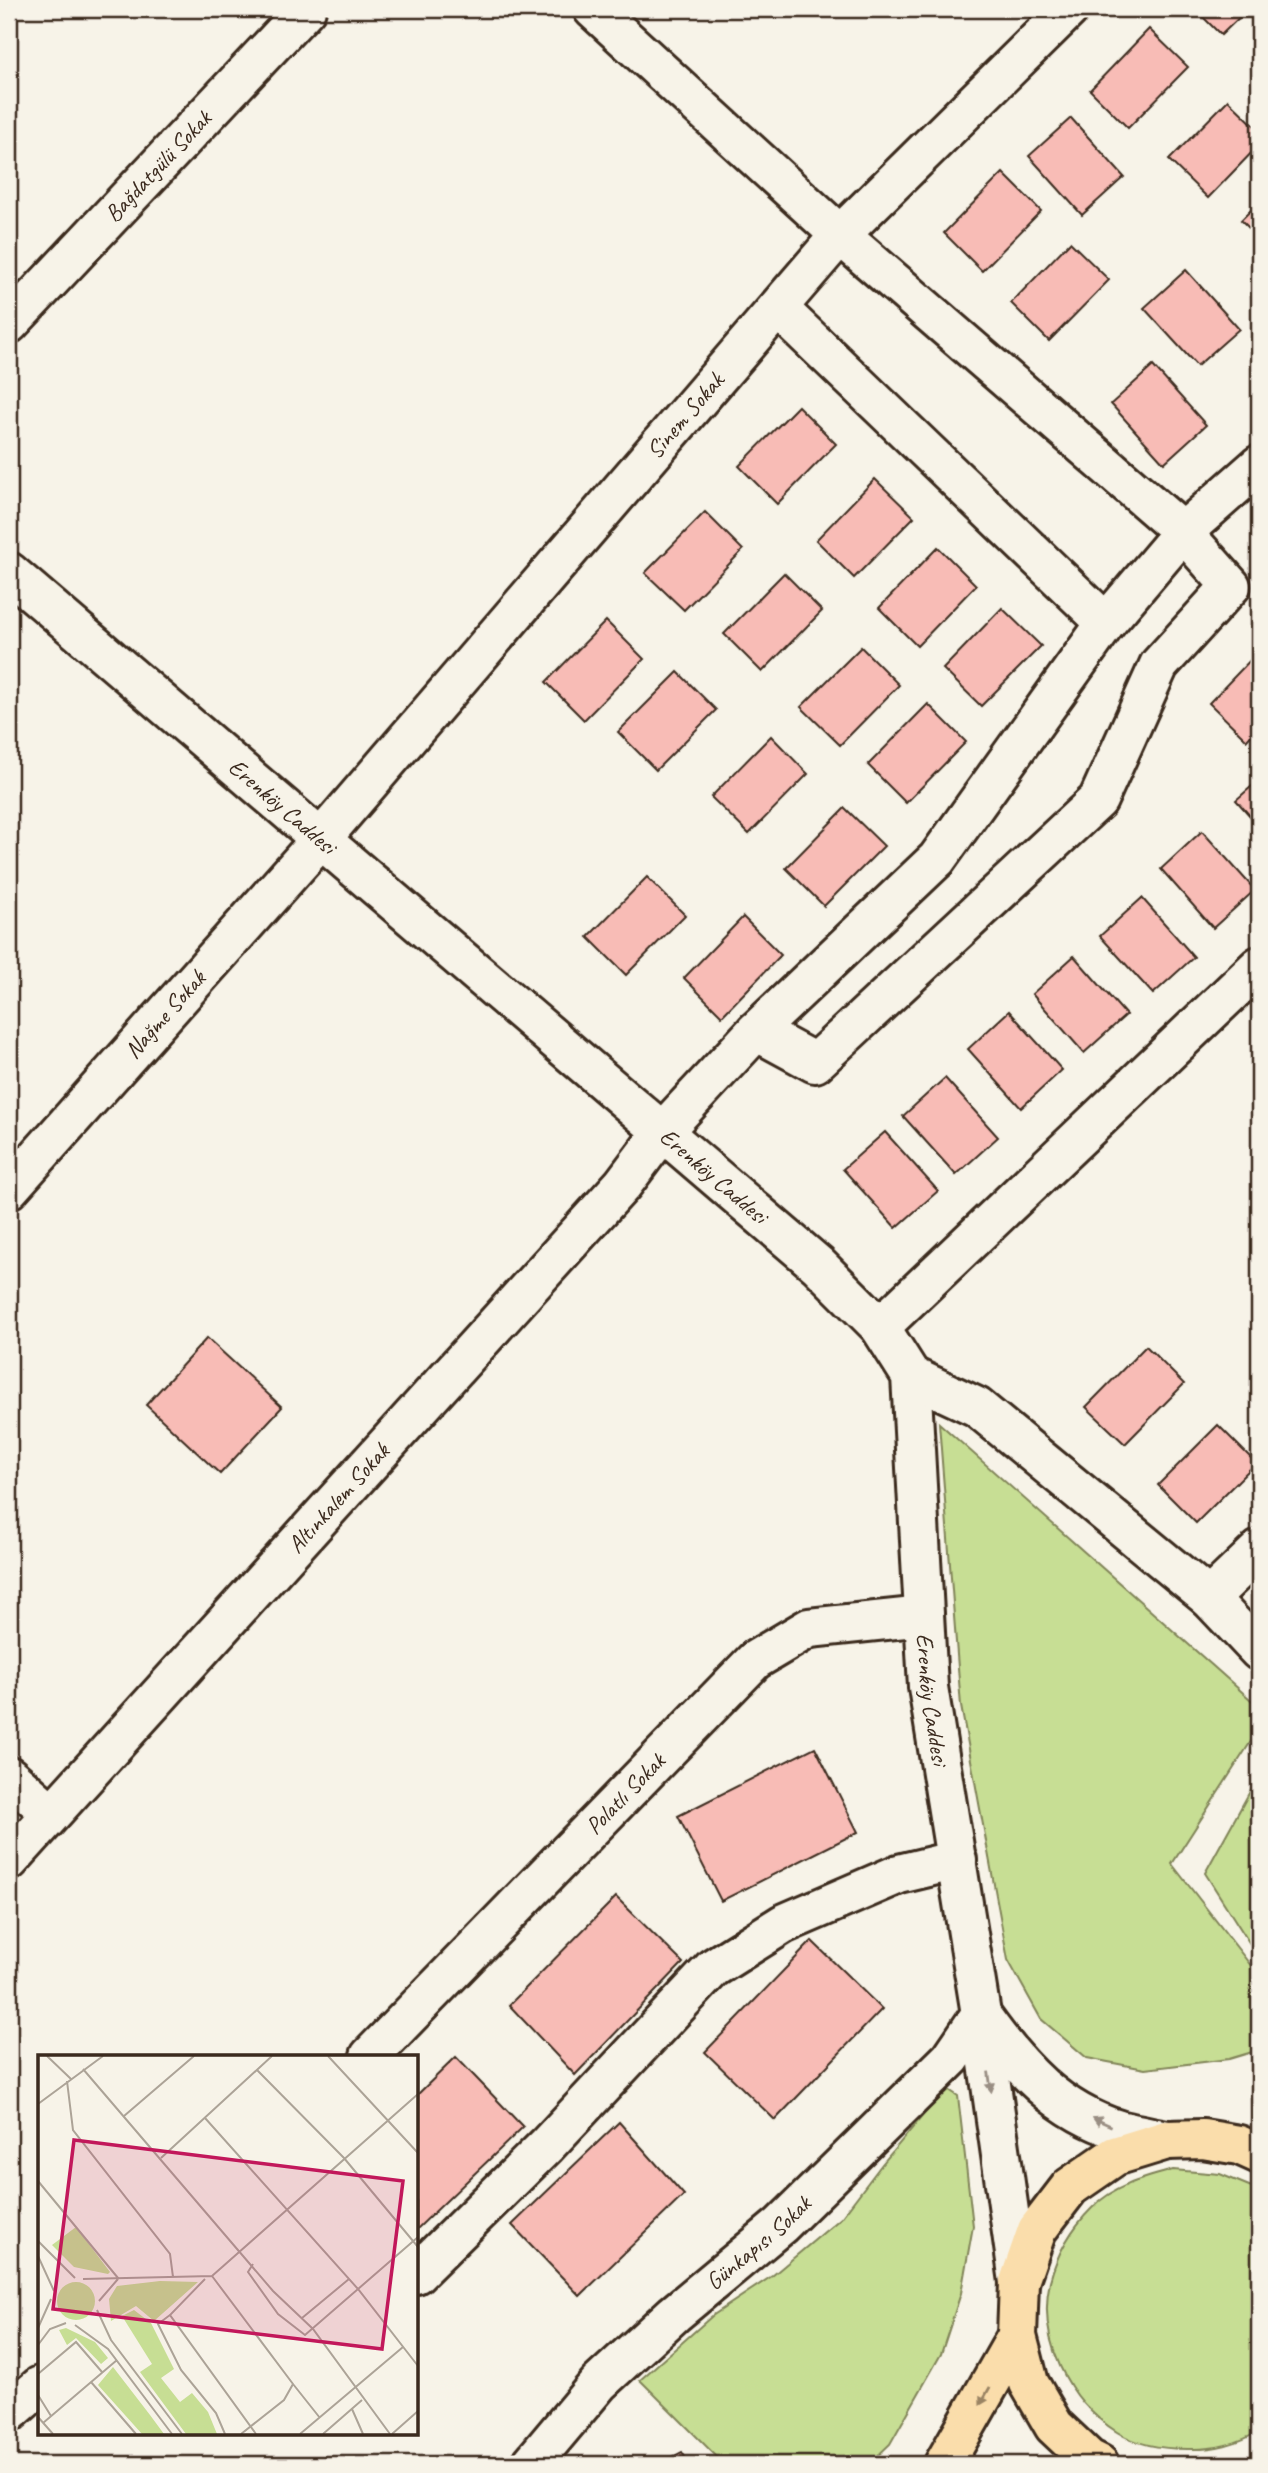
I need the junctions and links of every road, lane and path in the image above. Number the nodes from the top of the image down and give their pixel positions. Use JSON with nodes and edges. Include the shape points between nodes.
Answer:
{"nodes":[{"id":1,"x":306,"y":9,"type":"edge"},
{"id":2,"x":593,"y":9,"type":"edge"},
{"id":3,"x":1069,"y":9,"type":"edge"},
{"id":4,"x":840,"y":235,"type":"junction"},
{"id":5,"x":778,"y":308,"type":"junction"},
{"id":6,"x":9,"y":324,"type":"edge"},
{"id":7,"x":1259,"y":465,"type":"edge"},
{"id":8,"x":1183,"y":532,"type":"junction"},
{"id":9,"x":9,"y":572,"type":"edge"},
{"id":10,"x":1106,"y":623,"type":"junction"},
{"id":11,"x":321,"y":839,"type":"junction"},
{"id":12,"x":1259,"y":966,"type":"edge"},
{"id":13,"x":755,"y":1031,"type":"junction"},
{"id":14,"x":663,"y":1131,"type":"junction"},
{"id":15,"x":9,"y":1189,"type":"edge"},
{"id":16,"x":880,"y":1327,"type":"junction"},
{"id":17,"x":911,"y":1376,"type":"junction"},
{"id":18,"x":1259,"y":1550,"type":"edge"},
{"id":19,"x":1209,"y":1598,"type":"junction"},
{"id":20,"x":924,"y":1616,"type":"junction"},
{"id":21,"x":1259,"y":1651,"type":"edge"},
{"id":22,"x":9,"y":1776,"type":"edge"},
{"id":23,"x":51,"y":1813,"type":"junction"},
{"id":24,"x":957,"y":1860,"type":"junction"},
{"id":25,"x":9,"y":1861,"type":"edge"},
{"id":26,"x":981,"y":2014,"type":"junction"},
{"id":27,"x":371,"y":2055,"type":"edge"},
{"id":28,"x":1167,"y":2140,"type":"junction"},
{"id":29,"x":1252,"y":2144,"type":"edge"},
{"id":30,"x":418,"y":2272,"type":"edge"},
{"id":31,"x":1019,"y":2282,"type":"junction"},
{"id":32,"x":1017,"y":2336,"type":"junction"},
{"id":33,"x":38,"y":2388,"type":"edge"},
{"id":34,"x":9,"y":2413,"type":"edge"},
{"id":35,"x":531,"y":2464,"type":"edge"},
{"id":36,"x":944,"y":2464,"type":"edge"},
{"id":37,"x":1100,"y":2464,"type":"edge"}],
"edges":[{"from":1,"to":6,"type":"street","name":"Bağdatgülü Sokak"},
{"from":2,"to":4,"type":"street"},
{"from":3,"to":4,"type":"street","name":"Sinem Sokak"},
{"from":4,"to":5,"type":"street","name":"Sinem Sokak"},
{"from":4,"to":8,"type":"street"},
{"from":5,"to":10,"type":"street"},
{"from":5,"to":11,"type":"street","name":"Sinem Sokak"},
{"from":7,"to":8,"type":"street","name":"Altınkalem Sokak"},
{"from":8,"to":10,"type":"street","name":"Altınkalem Sokak"},
{"from":8,"to":13,"type":"street","via":[[1231,586],[1159,664],[1098,800],[815,1063]]},
{"from":9,"to":11,"type":"street","name":"Erenköy Caddesi"},
{"from":10,"to":13,"type":"street","name":"Altınkalem Sokak","via":[[937,859]]},
{"from":11,"to":14,"type":"street","name":"Erenköy Caddesi"},
{"from":11,"to":15,"type":"street","name":"Nağme Sokak"},
{"from":12,"to":16,"type":"street"},
{"from":13,"to":14,"type":"street","name":"Altınkalem Sokak"},
{"from":14,"to":16,"type":"street","name":"Erenköy Caddesi","via":[[818,1265]]},
{"from":14,"to":23,"type":"street","name":"Altınkalem Sokak","via":[[623,1184]]},
{"from":16,"to":17,"type":"street","name":"Erenköy Caddesi"},
{"from":17,"to":19,"type":"street","via":[[977,1407]]},
{"from":17,"to":20,"type":"street","name":"Erenköy Caddesi"},
{"from":18,"to":19,"type":"street"},
{"from":19,"to":21,"type":"street"},
{"from":20,"to":24,"type":"street","name":"Erenköy Caddesi","via":[[928,1687]]},
{"from":20,"to":27,"type":"street","name":"Polatlı Sokak","via":[[808,1628],[755,1660]]},
{"from":22,"to":23,"type":"street"},
{"from":23,"to":25,"type":"street","name":"Altınkalem Sokak"},
{"from":24,"to":26,"type":"street","name":"Erenköy Caddesi"},
{"from":24,"to":30,"type":"street","via":[[899,1874],[783,1924],[713,1968],[547,2145]]},
{"from":28,"to":26,"type":"street","one_way":true,"via":[[1118,2129],[1075,2110],[1036,2083]]},
{"from":26,"to":31,"type":"street","name":"Erenköy Caddesi","one_way":true},
{"from":26,"to":35,"type":"street","name":"Günkapısı Sokak","via":[[951,2058],[781,2225],[599,2383]]},
{"from":28,"to":29,"type":"main road"},
{"from":28,"to":31,"type":"main road","via":[[1115,2156],[1070,2187],[1037,2230]]},
{"from":31,"to":32,"type":"main road"},
{"from":32,"to":36,"type":"main road","one_way":true},
{"from":32,"to":37,"type":"main road","via":[[1029,2383],[1054,2426]]},
{"from":33,"to":34,"type":"street"}]}
